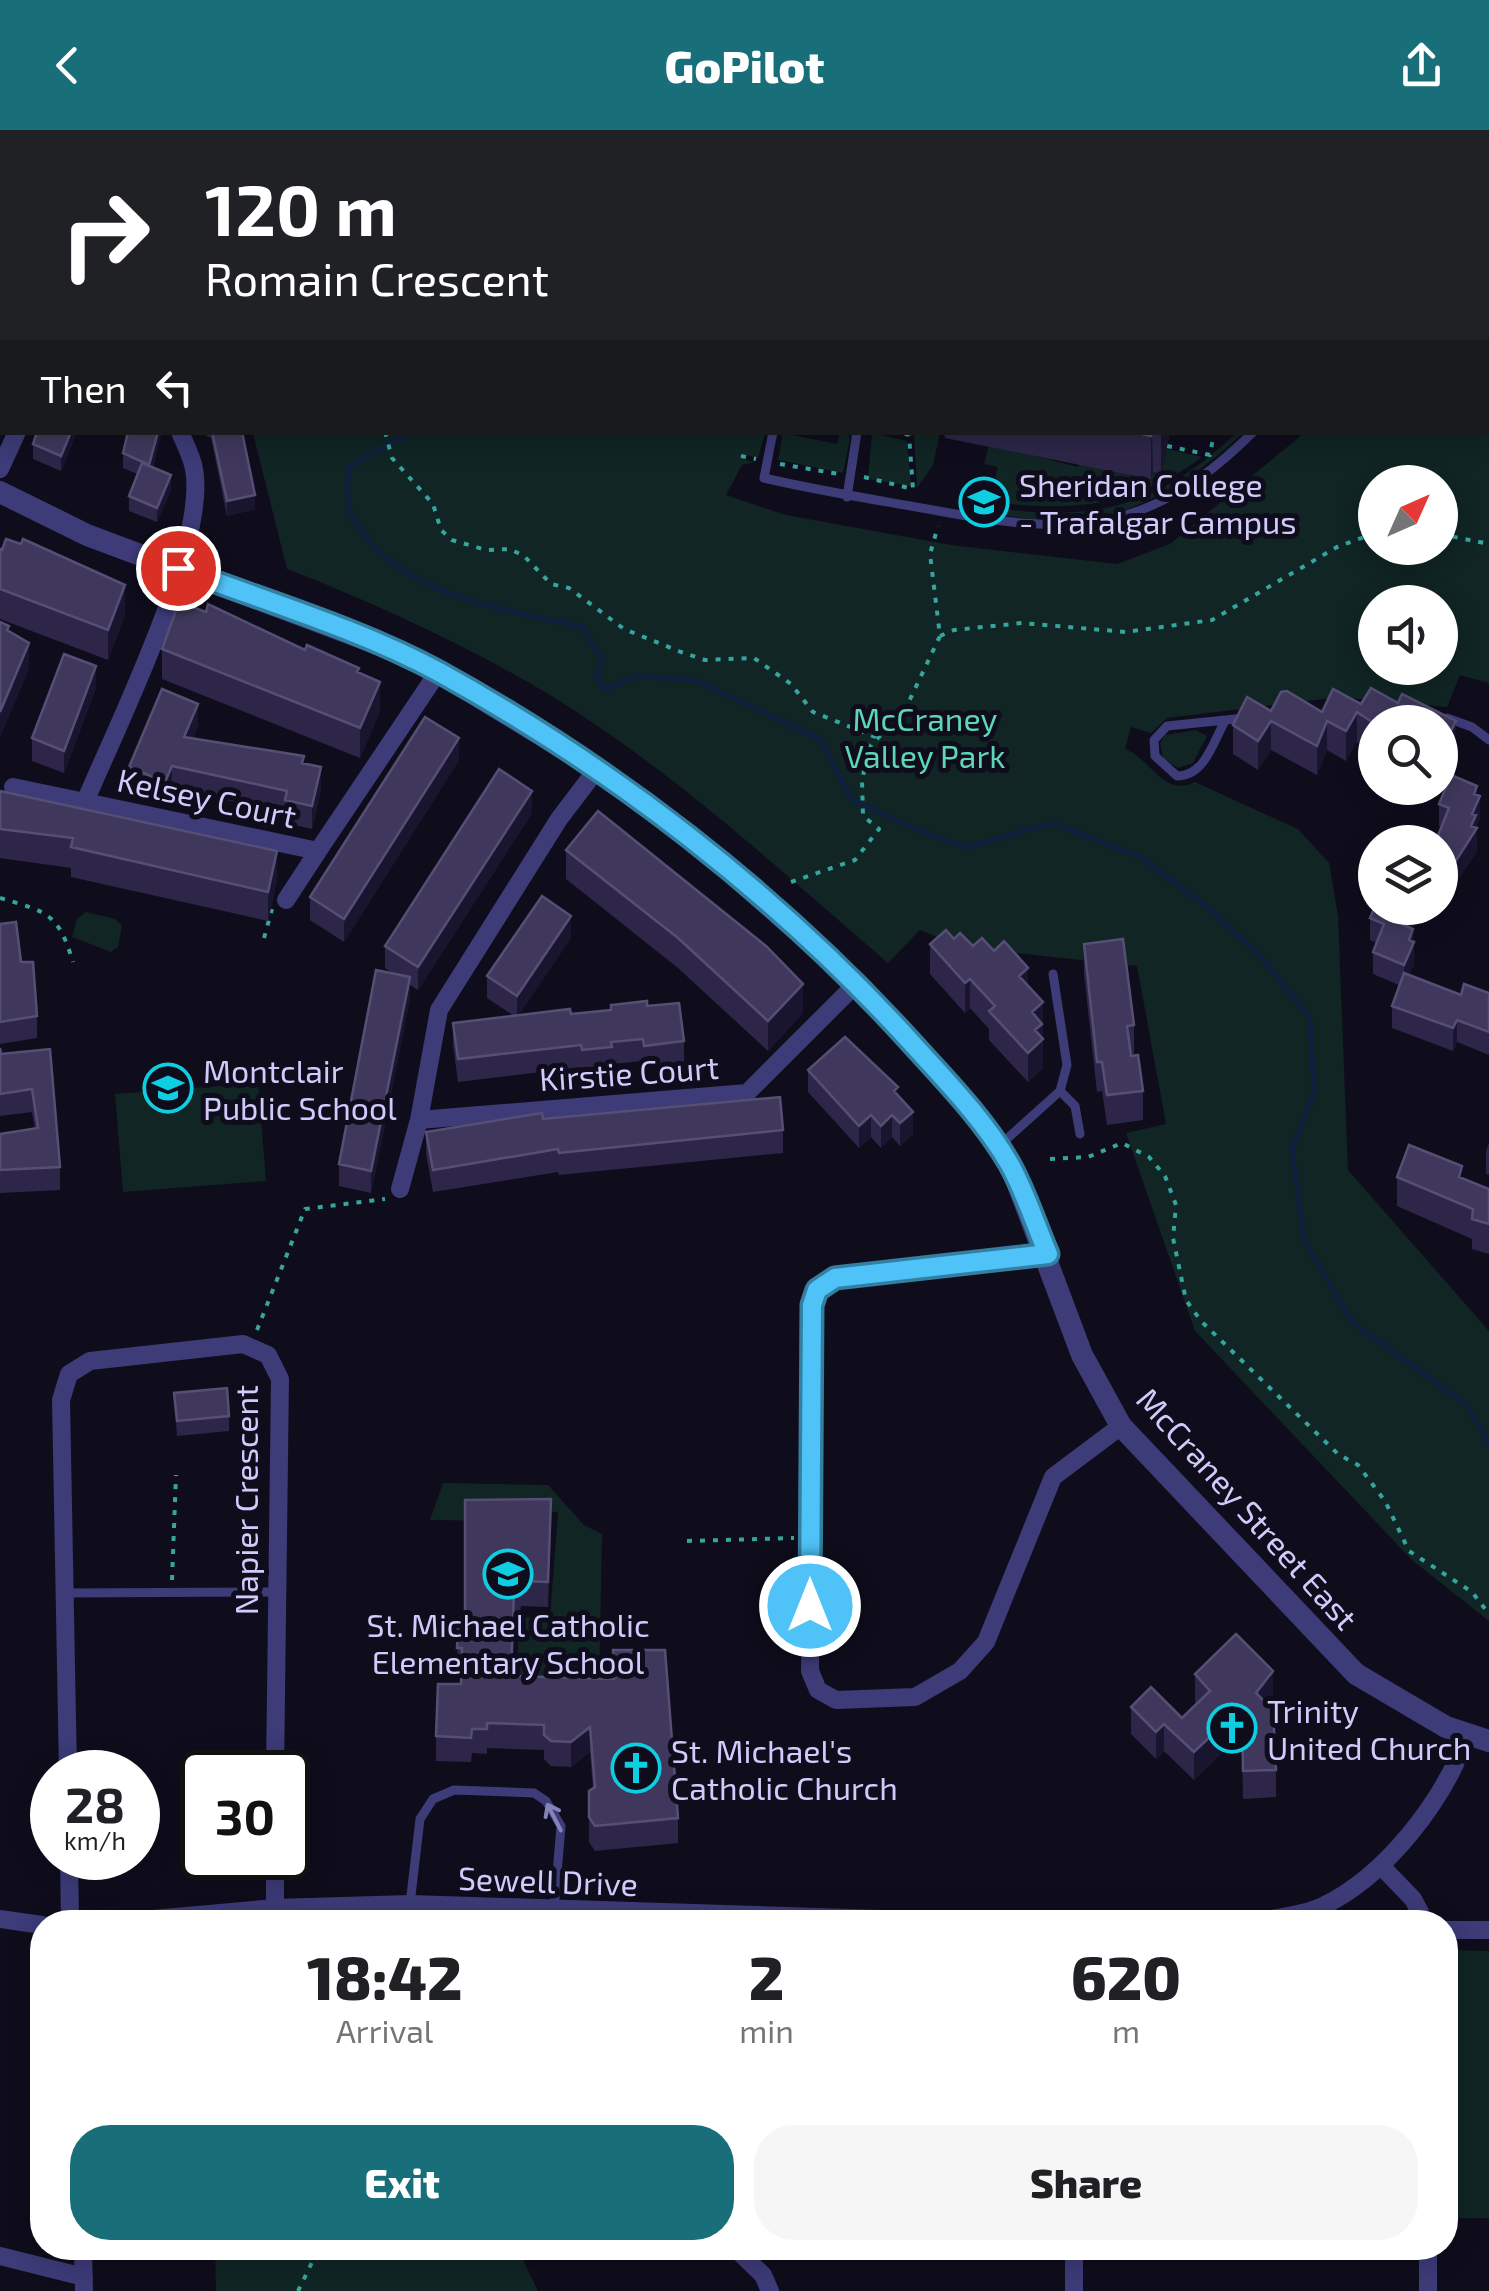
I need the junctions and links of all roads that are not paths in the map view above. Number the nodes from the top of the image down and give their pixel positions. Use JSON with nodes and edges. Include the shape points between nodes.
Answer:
{"nodes":[{"id":1,"x":16,"y":435,"type":"edge"},
{"id":2,"x":181,"y":435,"type":"edge"},
{"id":3,"x":771,"y":435,"type":"edge"},
{"id":4,"x":857,"y":435,"type":"edge"},
{"id":5,"x":1249,"y":435,"type":"edge"},
{"id":6,"x":0,"y":469,"type":"edge"},
{"id":7,"x":0,"y":492,"type":"edge"},
{"id":8,"x":847,"y":497,"type":"junction"},
{"id":9,"x":178,"y":568,"type":"junction"},
{"id":10,"x":438,"y":672,"type":"junction"},
{"id":11,"x":1263,"y":716,"type":"edge"},
{"id":12,"x":1225,"y":721,"type":"junction"},
{"id":13,"x":1458,"y":722,"type":"edge"},
{"id":14,"x":1489,"y":740,"type":"edge"},
{"id":15,"x":597,"y":769,"type":"junction"},
{"id":16,"x":13,"y":787,"type":"dead end"},
{"id":17,"x":85,"y":802,"type":"junction"},
{"id":18,"x":318,"y":851,"type":"junction"},
{"id":19,"x":286,"y":900,"type":"dead end"},
{"id":20,"x":1053,"y":974,"type":"dead end"},
{"id":21,"x":858,"y":983,"type":"junction"},
{"id":22,"x":1060,"y":1091,"type":"junction"},
{"id":23,"x":419,"y":1120,"type":"junction"},
{"id":24,"x":1080,"y":1134,"type":"dead end"},
{"id":25,"x":998,"y":1146,"type":"junction"},
{"id":26,"x":400,"y":1189,"type":"road end"},
{"id":27,"x":1048,"y":1254,"type":"junction"},
{"id":28,"x":1121,"y":1426,"type":"junction"},
{"id":29,"x":275,"y":1592,"type":"junction"},
{"id":30,"x":66,"y":1593,"type":"junction"},
{"id":31,"x":1478,"y":1739,"type":"edge"},
{"id":32,"x":68,"y":1750,"type":"edge"},
{"id":33,"x":275,"y":1750,"type":"edge"},
{"id":34,"x":1383,"y":1868,"type":"junction"},
{"id":35,"x":69,"y":1880,"type":"edge"},
{"id":36,"x":275,"y":1880,"type":"edge"},
{"id":37,"x":410,"y":1904,"type":"junction"},
{"id":38,"x":276,"y":1908,"type":"junction"},
{"id":39,"x":70,"y":1910,"type":"edge"},
{"id":40,"x":254,"y":1910,"type":"edge"},
{"id":41,"x":483,"y":1910,"type":"edge"},
{"id":42,"x":544,"y":1910,"type":"edge"},
{"id":43,"x":1309,"y":1910,"type":"edge"},
{"id":44,"x":1419,"y":1910,"type":"edge"},
{"id":45,"x":0,"y":1919,"type":"edge"},
{"id":46,"x":30,"y":1923,"type":"edge"},
{"id":47,"x":1458,"y":1930,"type":"edge"},
{"id":48,"x":1489,"y":1930,"type":"edge"},
{"id":49,"x":0,"y":2256,"type":"edge"},
{"id":50,"x":753,"y":2260,"type":"edge"},
{"id":51,"x":1074,"y":2260,"type":"edge"},
{"id":52,"x":1428,"y":2260,"type":"edge"},
{"id":53,"x":84,"y":2284,"type":"edge"},
{"id":54,"x":770,"y":2291,"type":"edge"},
{"id":55,"x":1074,"y":2291,"type":"edge"},
{"id":56,"x":1428,"y":2291,"type":"edge"}],
"edges":[{"from":1,"to":6,"type":"street"},
{"from":2,"to":9,"type":"street","name":"Kelsey Court","via":[[194,469],[194,510]]},
{"from":3,"to":8,"type":"lane","via":[[764,478]]},
{"from":4,"to":8,"type":"lane"},
{"from":5,"to":8,"type":"lane","via":[[1225,460],[1158,502],[1108,522],[1002,524]]},
{"from":7,"to":9,"type":"street","name":"McCraney Street East","via":[[87,535]]},
{"from":9,"to":10,"type":"street","name":"McCraney Street East"},
{"from":9,"to":17,"type":"street","name":"Kelsey Court"},
{"from":10,"to":15,"type":"street","name":"McCraney Street East"},
{"from":10,"to":18,"type":"street","name":"Kelsey Court"},
{"from":11,"to":12,"type":"lane"},
{"from":12,"to":12,"type":"lane","via":[[1167,726],[1154,740],[1155,756],[1177,776],[1191,774]]},
{"from":13,"to":14,"type":"lane"},
{"from":15,"to":21,"type":"street","name":"McCraney Street East","via":[[705,850]]},
{"from":15,"to":23,"type":"street","via":[[438,1010]]},
{"from":16,"to":17,"type":"street","name":"Kelsey Court"},
{"from":17,"to":18,"type":"street","name":"Kelsey Court"},
{"from":18,"to":19,"type":"street","name":"Kelsey Court"},
{"from":20,"to":22,"type":"lane","via":[[1067,1064]]},
{"from":21,"to":23,"type":"street","name":"Kirstie Court","via":[[747,1093]]},
{"from":21,"to":25,"type":"street","name":"McCraney Street East"},
{"from":22,"to":24,"type":"lane","via":[[1074,1106]]},
{"from":22,"to":25,"type":"lane"},
{"from":23,"to":26,"type":"street"},
{"from":25,"to":27,"type":"street","name":"McCraney Street East"},
{"from":27,"to":28,"type":"street","name":"McCraney Street East","via":[[1082,1354]]},
{"from":27,"to":28,"type":"street","via":[[835,1278],[817,1290],[810,1670],[818,1690],[836,1700],[915,1697],[960,1671],[986,1642],[1054,1477]]},
{"from":28,"to":31,"type":"street","name":"McCraney Street East","via":[[1356,1674],[1408,1708]]},
{"from":29,"to":30,"type":"lane"},
{"from":29,"to":30,"type":"street","name":"Napier Crescent","via":[[280,1378],[268,1355],[244,1344],[90,1361],[69,1374],[60,1400]]},
{"from":29,"to":33,"type":"street","name":"Napier Crescent"},
{"from":30,"to":32,"type":"street","name":"Napier Crescent"},
{"from":31,"to":34,"type":"street"},
{"from":34,"to":43,"type":"street"},
{"from":34,"to":44,"type":"street"},
{"from":35,"to":39,"type":"street"},
{"from":36,"to":38,"type":"street"},
{"from":37,"to":38,"type":"street","name":"Sewell Drive"},
{"from":37,"to":41,"type":"street","name":"Sewell Drive"},
{"from":42,"to":37,"type":"lane","one_way":true,"via":[[561,1826],[534,1793],[454,1790],[433,1799],[420,1818]]},
{"from":38,"to":40,"type":"street","name":"Sewell Drive"},
{"from":45,"to":46,"type":"street"},
{"from":47,"to":48,"type":"street"},
{"from":49,"to":53,"type":"street"},
{"from":50,"to":54,"type":"street"},
{"from":51,"to":55,"type":"street"},
{"from":52,"to":56,"type":"street"}]}
